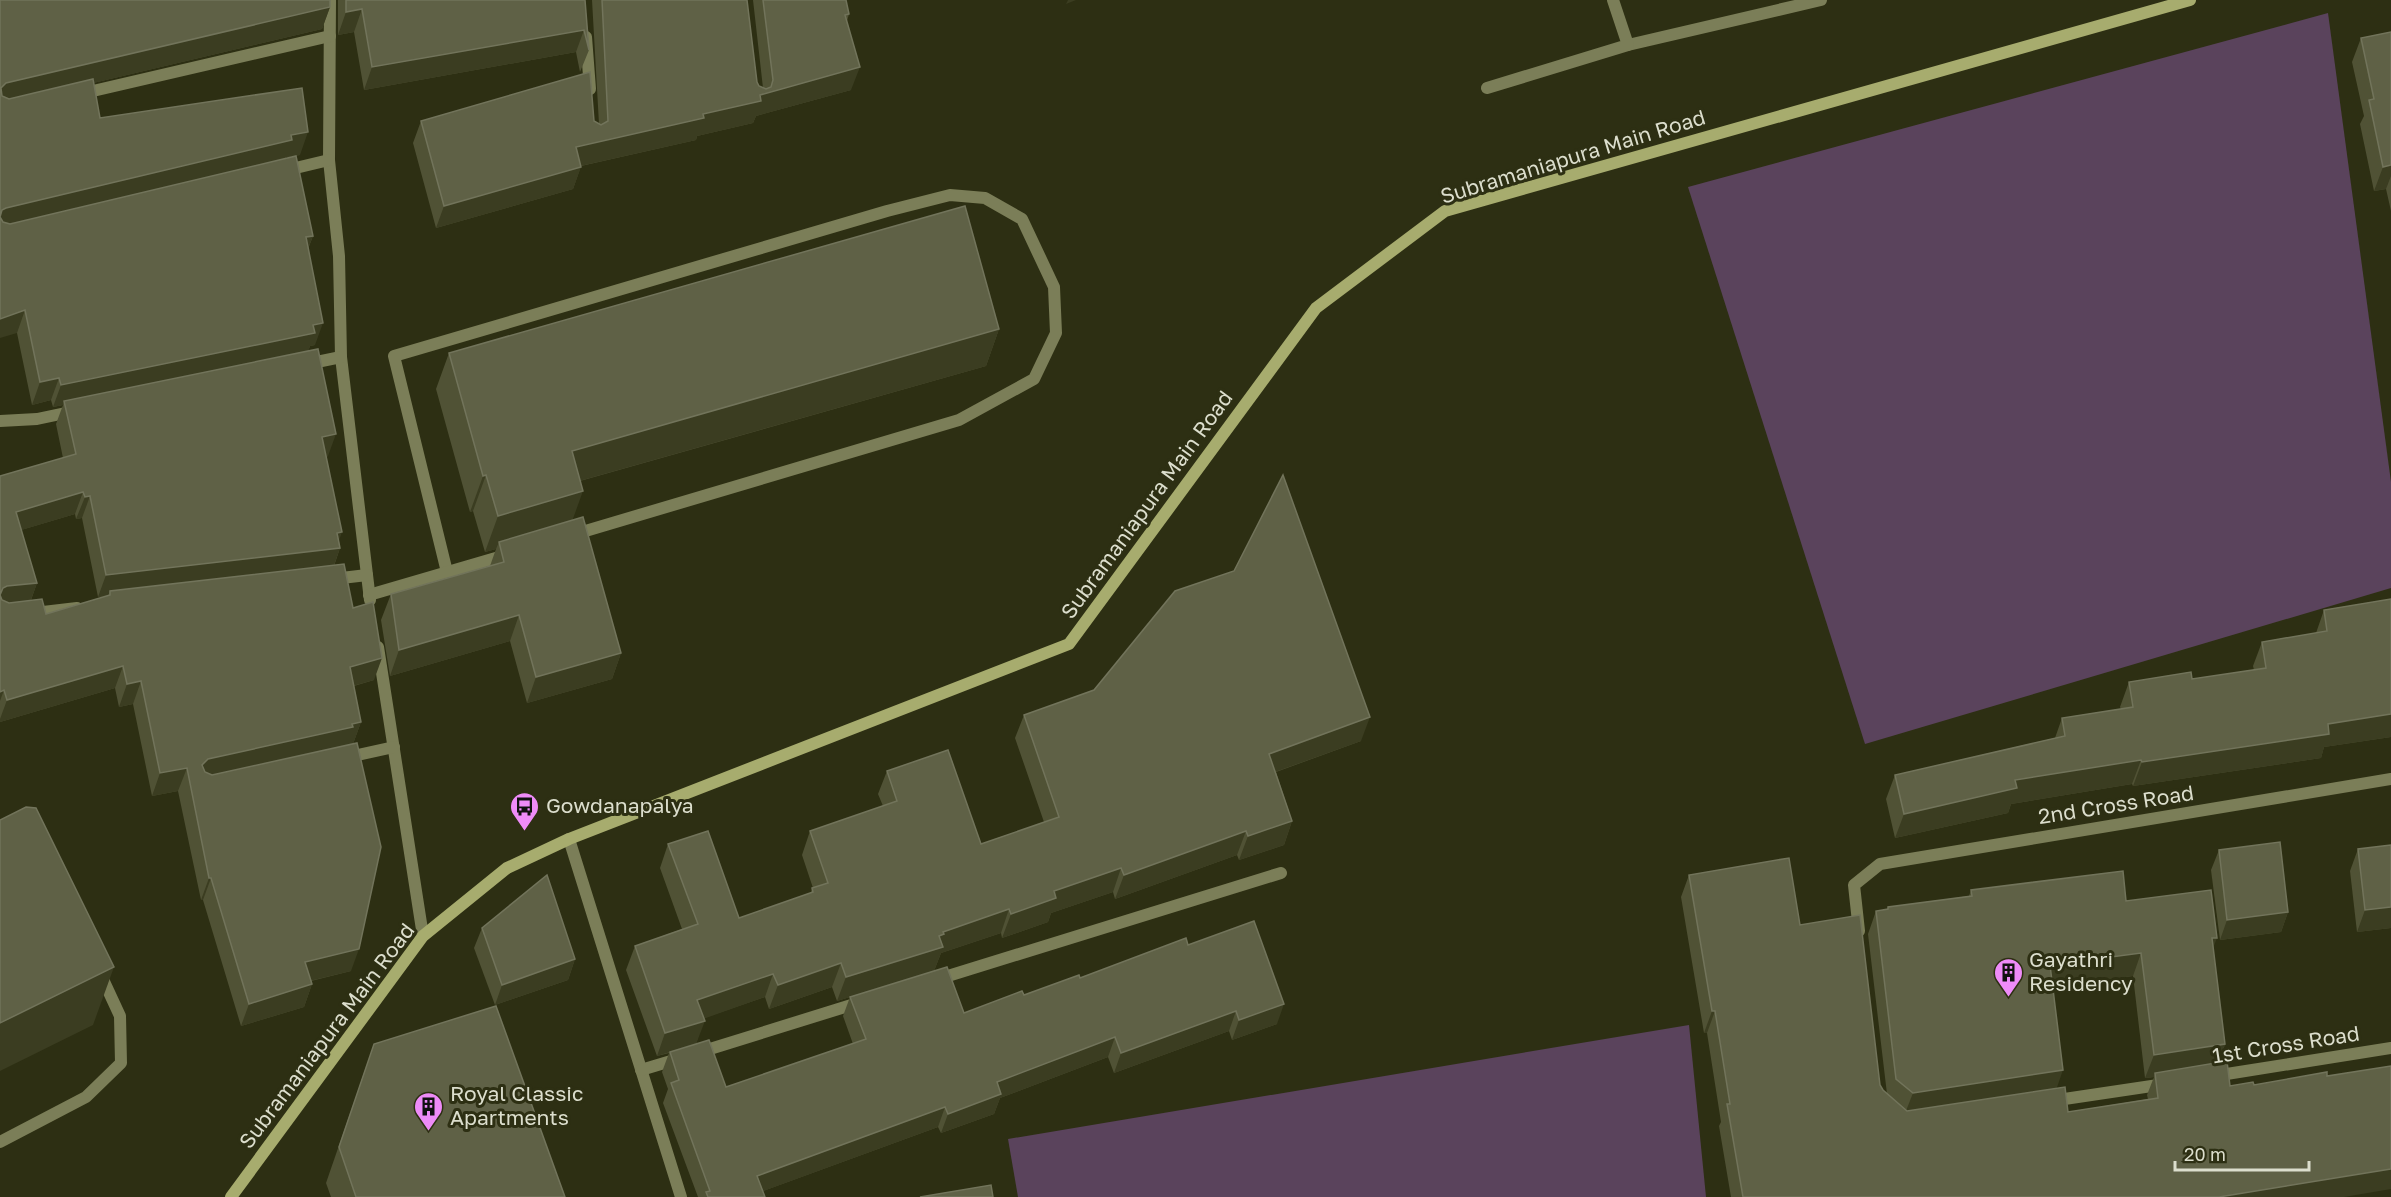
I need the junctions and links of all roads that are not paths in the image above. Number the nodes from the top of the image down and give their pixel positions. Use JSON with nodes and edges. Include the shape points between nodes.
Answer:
{"nodes":[{"id":1,"x":330,"y":0,"type":"edge"},
{"id":2,"x":1613,"y":0,"type":"edge"},
{"id":3,"x":1821,"y":0,"type":"edge"},
{"id":4,"x":2190,"y":0,"type":"edge"},
{"id":5,"x":2170,"y":3,"type":"edge"},
{"id":6,"x":585,"y":23,"type":"edge"},
{"id":7,"x":330,"y":36,"type":"junction"},
{"id":8,"x":1628,"y":45,"type":"junction"},
{"id":9,"x":1487,"y":88,"type":"dead end"},
{"id":10,"x":68,"y":97,"type":"edge"},
{"id":11,"x":591,"y":104,"type":"edge"},
{"id":12,"x":329,"y":160,"type":"junction"},
{"id":13,"x":272,"y":174,"type":"edge"},
{"id":14,"x":341,"y":357,"type":"junction"},
{"id":15,"x":294,"y":366,"type":"edge"},
{"id":16,"x":84,"y":409,"type":"edge"},
{"id":17,"x":0,"y":421,"type":"edge"},
{"id":18,"x":561,"y":538,"type":"edge"},
{"id":19,"x":515,"y":552,"type":"edge"},
{"id":20,"x":447,"y":572,"type":"junction"},
{"id":21,"x":367,"y":575,"type":"junction"},
{"id":22,"x":320,"y":580,"type":"edge"},
{"id":23,"x":369,"y":595,"type":"junction"},
{"id":24,"x":95,"y":606,"type":"edge"},
{"id":25,"x":0,"y":617,"type":"edge"},
{"id":26,"x":393,"y":747,"type":"junction"},
{"id":27,"x":337,"y":759,"type":"edge"},
{"id":28,"x":2391,"y":779,"type":"edge"},
{"id":29,"x":569,"y":839,"type":"junction"},
{"id":30,"x":1281,"y":873,"type":"dead end"},
{"id":31,"x":423,"y":936,"type":"junction"},
{"id":32,"x":1860,"y":941,"type":"edge"},
{"id":33,"x":96,"y":964,"type":"edge"},
{"id":34,"x":927,"y":982,"type":"edge"},
{"id":35,"x":870,"y":1000,"type":"edge"},
{"id":36,"x":2391,"y":1048,"type":"edge"},
{"id":37,"x":641,"y":1070,"type":"junction"},
{"id":38,"x":2202,"y":1078,"type":"edge"},
{"id":39,"x":2180,"y":1081,"type":"edge"},
{"id":40,"x":2042,"y":1102,"type":"edge"},
{"id":41,"x":0,"y":1142,"type":"edge"},
{"id":42,"x":231,"y":1197,"type":"edge"},
{"id":43,"x":681,"y":1197,"type":"edge"}],
"edges":[{"from":1,"to":7,"type":"street"},
{"from":2,"to":8,"type":"street"},
{"from":3,"to":8,"type":"street"},
{"from":4,"to":5,"type":"main road","name":"Subramaniapura Main Road"},
{"from":5,"to":29,"type":"main road","name":"Subramaniapura Main Road","via":[[1445,211],[1316,308],[1069,644]]},
{"from":6,"to":11,"type":"street"},
{"from":7,"to":10,"type":"street"},
{"from":7,"to":12,"type":"street"},
{"from":8,"to":9,"type":"street"},
{"from":12,"to":13,"type":"street"},
{"from":12,"to":14,"type":"street","via":[[339,256]]},
{"from":14,"to":15,"type":"street"},
{"from":14,"to":21,"type":"street"},
{"from":16,"to":17,"type":"street","via":[[37,419]]},
{"from":18,"to":20,"type":"street","via":[[959,420],[1034,379],[1056,333],[1054,287],[1022,219],[985,198],[950,195],[394,356]]},
{"from":19,"to":20,"type":"street"},
{"from":20,"to":23,"type":"street"},
{"from":21,"to":22,"type":"street"},
{"from":21,"to":23,"type":"street"},
{"from":23,"to":26,"type":"street"},
{"from":24,"to":25,"type":"street"},
{"from":26,"to":27,"type":"street"},
{"from":26,"to":31,"type":"street"},
{"from":28,"to":32,"type":"street","name":"2nd Cross Road","via":[[1880,864],[1854,885]]},
{"from":29,"to":31,"type":"main road","name":"Subramaniapura Main Road","via":[[507,868]]},
{"from":29,"to":37,"type":"street"},
{"from":30,"to":34,"type":"street"},
{"from":31,"to":42,"type":"main road","name":"Subramaniapura Main Road"},
{"from":33,"to":41,"type":"street","via":[[120,1016],[121,1063],[86,1097]]},
{"from":35,"to":37,"type":"street"},
{"from":36,"to":38,"type":"street","name":"1st Cross Road"},
{"from":37,"to":43,"type":"street"},
{"from":39,"to":40,"type":"street"}]}
